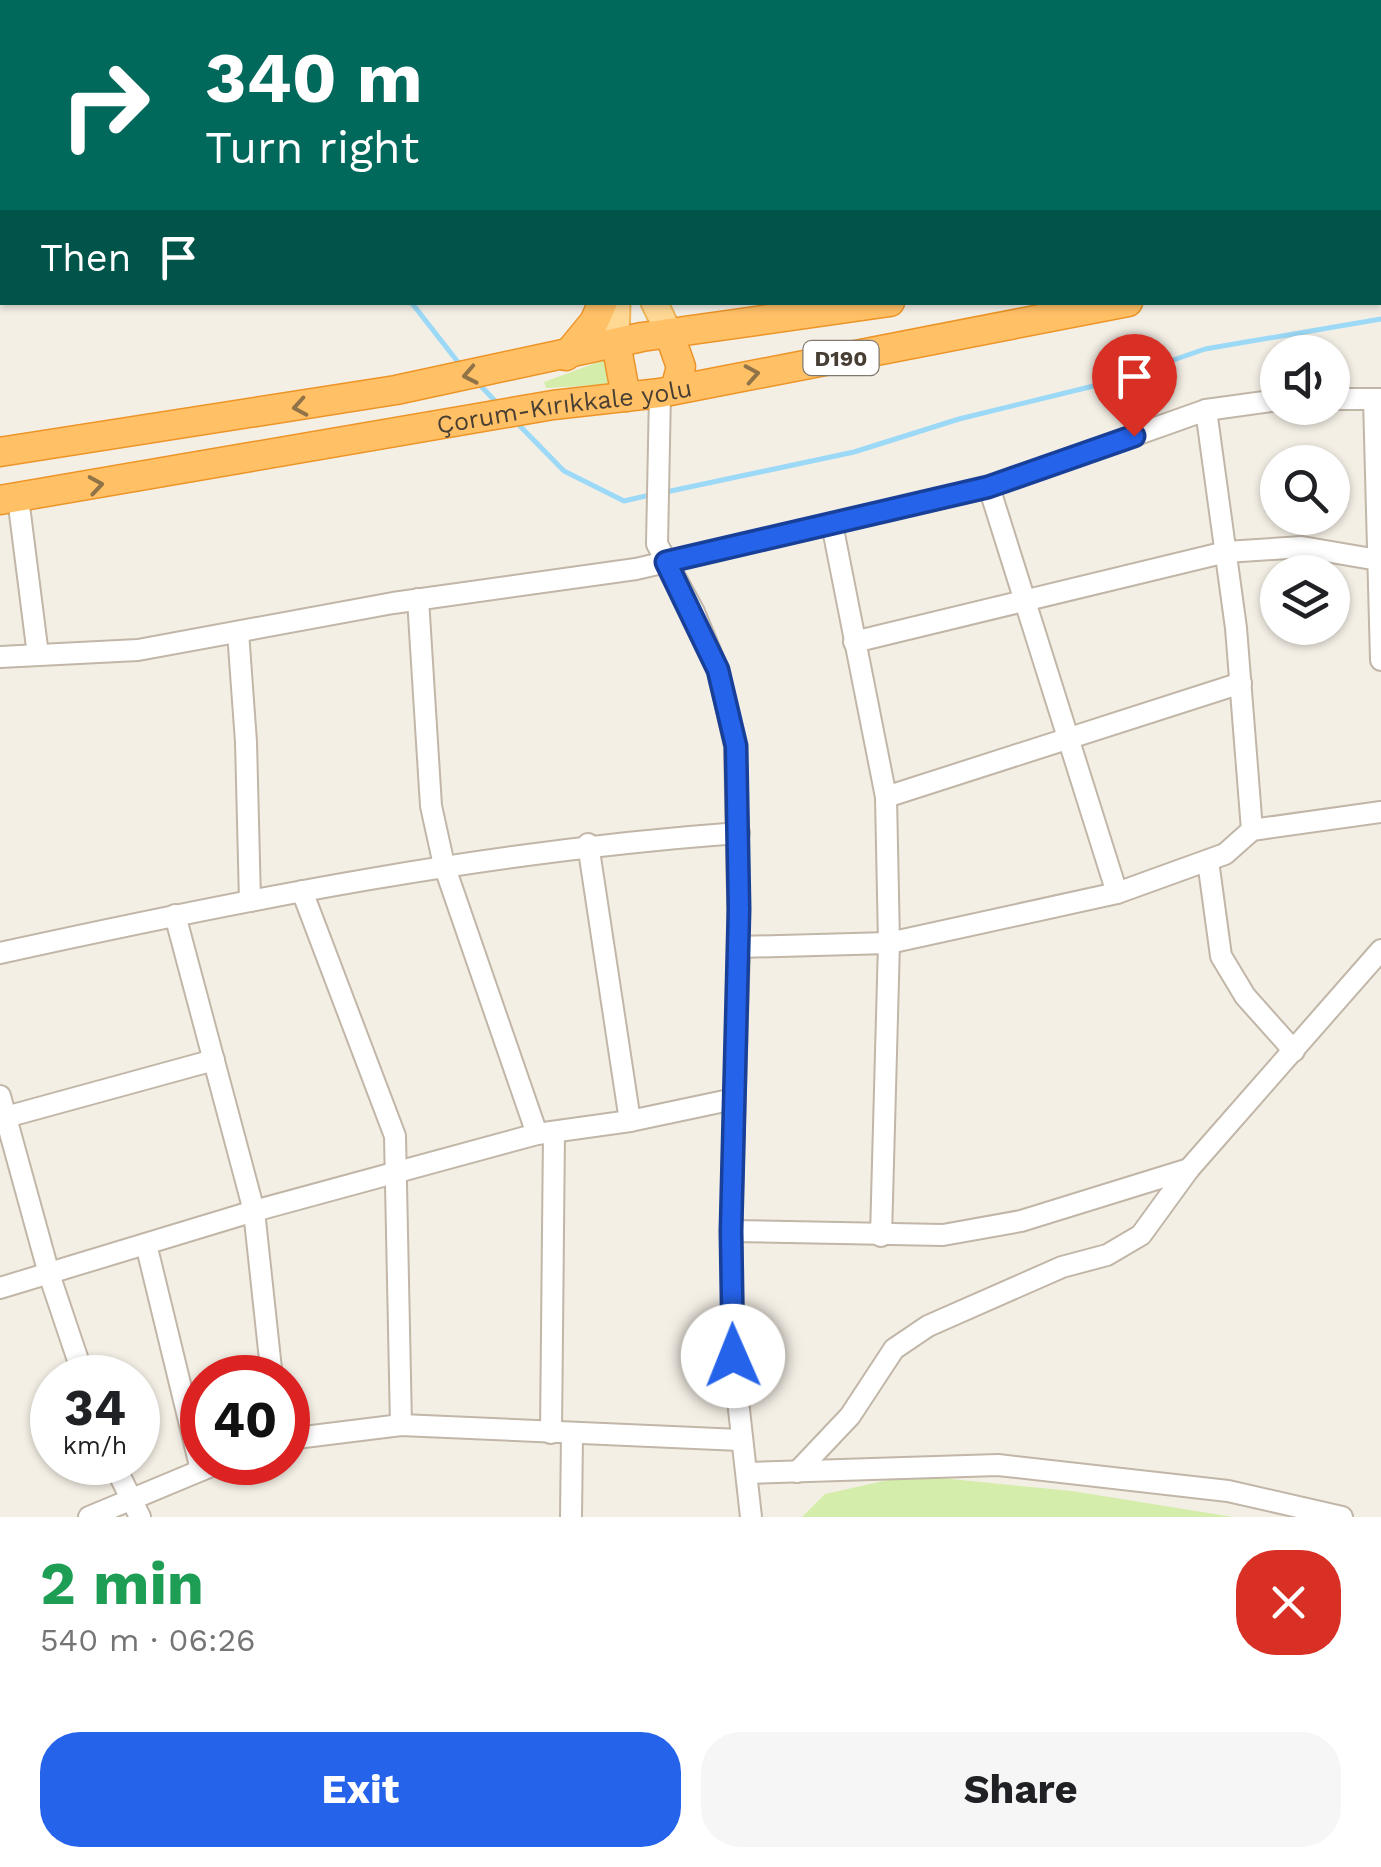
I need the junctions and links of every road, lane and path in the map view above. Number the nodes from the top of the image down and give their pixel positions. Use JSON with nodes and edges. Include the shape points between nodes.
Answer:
{"nodes":[{"id":1,"x":602,"y":305,"type":"edge"},
{"id":2,"x":617,"y":305,"type":"edge"},
{"id":3,"x":655,"y":305,"type":"edge"},
{"id":4,"x":869,"y":305,"type":"edge"},
{"id":5,"x":1112,"y":305,"type":"edge"},
{"id":6,"x":669,"y":333,"type":"junction"},
{"id":7,"x":616,"y":343,"type":"junction"},
{"id":8,"x":555,"y":358,"type":"junction"},
{"id":9,"x":667,"y":391,"type":"junction"},
{"id":10,"x":626,"y":397,"type":"junction"},
{"id":11,"x":1350,"y":399,"type":"edge"},
{"id":12,"x":1377,"y":399,"type":"edge"},
{"id":13,"x":1260,"y":402,"type":"edge"},
{"id":14,"x":1206,"y":410,"type":"junction"},
{"id":15,"x":0,"y":452,"type":"edge"},
{"id":16,"x":988,"y":487,"type":"junction"},
{"id":17,"x":9,"y":499,"type":"edge"},
{"id":18,"x":832,"y":524,"type":"junction"},
{"id":19,"x":1226,"y":552,"type":"junction"},
{"id":20,"x":661,"y":553,"type":"junction"},
{"id":21,"x":1378,"y":560,"type":"junction"},
{"id":22,"x":1022,"y":598,"type":"junction"},
{"id":23,"x":418,"y":599,"type":"junction"},
{"id":24,"x":238,"y":632,"type":"junction"},
{"id":25,"x":854,"y":642,"type":"junction"},
{"id":26,"x":38,"y":656,"type":"junction"},
{"id":27,"x":0,"y":658,"type":"edge"},
{"id":28,"x":1381,"y":660,"type":"edge"},
{"id":29,"x":1241,"y":683,"type":"junction"},
{"id":30,"x":1066,"y":742,"type":"junction"},
{"id":31,"x":886,"y":796,"type":"junction"},
{"id":32,"x":1381,"y":812,"type":"edge"},
{"id":33,"x":1252,"y":830,"type":"junction"},
{"id":34,"x":740,"y":833,"type":"junction"},
{"id":35,"x":588,"y":844,"type":"junction"},
{"id":36,"x":1208,"y":861,"type":"junction"},
{"id":37,"x":444,"y":865,"type":"junction"},
{"id":38,"x":302,"y":891,"type":"junction"},
{"id":39,"x":1117,"y":892,"type":"junction"},
{"id":40,"x":250,"y":901,"type":"junction"},
{"id":41,"x":174,"y":915,"type":"junction"},
{"id":42,"x":889,"y":943,"type":"junction"},
{"id":43,"x":739,"y":947,"type":"junction"},
{"id":44,"x":1381,"y":950,"type":"edge"},
{"id":45,"x":0,"y":953,"type":"edge"},
{"id":46,"x":1294,"y":1051,"type":"junction"},
{"id":47,"x":214,"y":1060,"type":"junction"},
{"id":48,"x":0,"y":1096,"type":"edge"},
{"id":49,"x":734,"y":1099,"type":"junction"},
{"id":50,"x":6,"y":1117,"type":"junction"},
{"id":51,"x":630,"y":1121,"type":"junction"},
{"id":52,"x":546,"y":1133,"type":"junction"},
{"id":53,"x":1189,"y":1169,"type":"junction"},
{"id":54,"x":398,"y":1172,"type":"junction"},
{"id":55,"x":254,"y":1211,"type":"junction"},
{"id":56,"x":731,"y":1231,"type":"junction"},
{"id":57,"x":881,"y":1236,"type":"junction"},
{"id":58,"x":146,"y":1244,"type":"junction"},
{"id":59,"x":49,"y":1274,"type":"junction"},
{"id":60,"x":0,"y":1288,"type":"edge"},
{"id":61,"x":76,"y":1355,"type":"edge"},
{"id":62,"x":270,"y":1355,"type":"edge"},
{"id":63,"x":180,"y":1360,"type":"edge"},
{"id":64,"x":401,"y":1426,"type":"junction"},
{"id":65,"x":561,"y":1434,"type":"junction"},
{"id":66,"x":310,"y":1436,"type":"edge"},
{"id":67,"x":740,"y":1440,"type":"junction"},
{"id":68,"x":797,"y":1472,"type":"junction"},
{"id":69,"x":748,"y":1474,"type":"junction"},
{"id":70,"x":180,"y":1478,"type":"edge"},
{"id":71,"x":122,"y":1485,"type":"edge"},
{"id":72,"x":128,"y":1498,"type":"junction"},
{"id":73,"x":88,"y":1517,"type":"edge"},
{"id":74,"x":140,"y":1517,"type":"edge"},
{"id":75,"x":572,"y":1517,"type":"edge"},
{"id":76,"x":751,"y":1517,"type":"edge"},
{"id":77,"x":1342,"y":1517,"type":"edge"}],
"edges":[{"from":1,"to":8,"type":"highway","via":[[594,322]]},
{"from":2,"to":7,"type":"main road"},
{"from":3,"to":6,"type":"main road"},
{"from":4,"to":6,"type":"highway","name":"Çorum-Kırıkkale yolu","number":"D190"},
{"from":9,"to":5,"type":"highway","name":"Çorum-Kırıkkale yolu","number":"D190","one_way":true},
{"from":6,"to":7,"type":"highway","name":"Çorum-Kırıkkale yolu","number":"D190"},
{"from":6,"to":9,"type":"highway","via":[[680,367]]},
{"from":7,"to":8,"type":"highway","name":"Çorum-Kırıkkale yolu","number":"D190"},
{"from":7,"to":10,"type":"highway"},
{"from":8,"to":15,"type":"highway","name":"Çorum-Kırıkkale yolu","number":"D190","one_way":true},
{"from":9,"to":10,"type":"highway","name":"Çorum-Kırıkkale yolu","number":"D190"},
{"from":9,"to":20,"type":"street"},
{"from":17,"to":10,"type":"highway","name":"Çorum-Kırıkkale yolu","number":"D190","one_way":true},
{"from":11,"to":12,"type":"street"},
{"from":12,"to":21,"type":"street"},
{"from":13,"to":14,"type":"street"},
{"from":14,"to":16,"type":"street"},
{"from":14,"to":19,"type":"street"},
{"from":16,"to":18,"type":"street"},
{"from":16,"to":22,"type":"street"},
{"from":17,"to":26,"type":"street"},
{"from":18,"to":20,"type":"street"},
{"from":18,"to":25,"type":"street"},
{"from":19,"to":21,"type":"street","via":[[1302,547]]},
{"from":19,"to":22,"type":"street"},
{"from":19,"to":29,"type":"street"},
{"from":20,"to":23,"type":"street"},
{"from":20,"to":34,"type":"street","via":[[718,670],[736,746]]},
{"from":21,"to":28,"type":"street"},
{"from":22,"to":25,"type":"street"},
{"from":22,"to":30,"type":"street"},
{"from":23,"to":24,"type":"street"},
{"from":23,"to":37,"type":"street","via":[[431,806]]},
{"from":24,"to":26,"type":"street","via":[[138,650]]},
{"from":24,"to":40,"type":"street"},
{"from":25,"to":31,"type":"street"},
{"from":26,"to":27,"type":"street"},
{"from":29,"to":30,"type":"street"},
{"from":29,"to":33,"type":"street"},
{"from":30,"to":31,"type":"street"},
{"from":30,"to":39,"type":"street"},
{"from":31,"to":42,"type":"street"},
{"from":32,"to":33,"type":"street"},
{"from":33,"to":36,"type":"street","via":[[1238,847]]},
{"from":34,"to":35,"type":"street"},
{"from":34,"to":43,"type":"street"},
{"from":35,"to":37,"type":"street"},
{"from":35,"to":51,"type":"street"},
{"from":36,"to":39,"type":"street"},
{"from":36,"to":46,"type":"street","via":[[1221,956],[1245,996]]},
{"from":37,"to":38,"type":"street"},
{"from":37,"to":52,"type":"street"},
{"from":38,"to":40,"type":"street"},
{"from":38,"to":54,"type":"street","via":[[396,1136]]},
{"from":39,"to":42,"type":"street"},
{"from":40,"to":41,"type":"street"},
{"from":41,"to":45,"type":"street"},
{"from":41,"to":47,"type":"street"},
{"from":42,"to":43,"type":"street"},
{"from":42,"to":57,"type":"street"},
{"from":43,"to":49,"type":"street"},
{"from":44,"to":46,"type":"street"},
{"from":46,"to":53,"type":"street"},
{"from":47,"to":50,"type":"street"},
{"from":47,"to":55,"type":"street"},
{"from":48,"to":50,"type":"street"},
{"from":49,"to":51,"type":"street"},
{"from":49,"to":56,"type":"street"},
{"from":50,"to":59,"type":"street"},
{"from":51,"to":52,"type":"street"},
{"from":52,"to":54,"type":"street"},
{"from":52,"to":65,"type":"street"},
{"from":53,"to":57,"type":"street","via":[[1021,1221],[943,1235]]},
{"from":53,"to":68,"type":"street","via":[[1141,1234],[1107,1255],[1062,1267],[928,1326],[894,1349],[850,1416]]},
{"from":54,"to":55,"type":"street"},
{"from":54,"to":64,"type":"street"},
{"from":55,"to":58,"type":"street"},
{"from":55,"to":62,"type":"street"},
{"from":56,"to":57,"type":"street"},
{"from":56,"to":67,"type":"street"},
{"from":58,"to":59,"type":"street"},
{"from":58,"to":63,"type":"street"},
{"from":59,"to":60,"type":"street"},
{"from":59,"to":61,"type":"street"},
{"from":64,"to":65,"type":"street"},
{"from":64,"to":66,"type":"street"},
{"from":65,"to":67,"type":"street"},
{"from":65,"to":75,"type":"street"},
{"from":67,"to":69,"type":"street"},
{"from":68,"to":69,"type":"street"},
{"from":68,"to":77,"type":"street","via":[[952,1464],[1047,1469],[1228,1491]]},
{"from":69,"to":76,"type":"street"},
{"from":70,"to":72,"type":"street"},
{"from":71,"to":72,"type":"street"},
{"from":72,"to":73,"type":"street"},
{"from":72,"to":74,"type":"street"}]}
